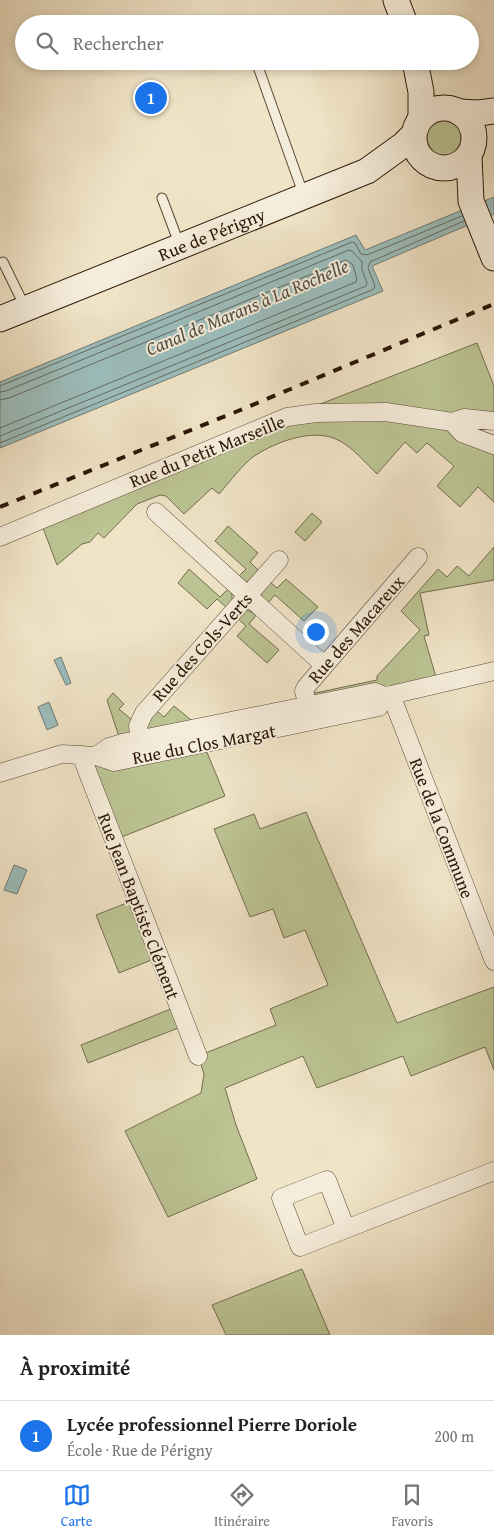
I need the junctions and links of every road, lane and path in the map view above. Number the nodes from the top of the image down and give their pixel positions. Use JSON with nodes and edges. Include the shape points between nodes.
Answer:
{"nodes":[{"id":1,"x":396,"y":0,"type":"edge"},
{"id":2,"x":402,"y":15,"type":"edge"},
{"id":3,"x":259,"y":70,"type":"edge"},
{"id":4,"x":417,"y":70,"type":"edge"},
{"id":5,"x":428,"y":70,"type":"edge"},
{"id":6,"x":455,"y":110,"type":"junction"},
{"id":7,"x":494,"y":111,"type":"edge"},
{"id":8,"x":417,"y":126,"type":"junction"},
{"id":9,"x":479,"y":139,"type":"edge"},
{"id":10,"x":443,"y":169,"type":"junction"},
{"id":11,"x":304,"y":196,"type":"junction"},
{"id":12,"x":162,"y":198,"type":"dead end"},
{"id":13,"x":471,"y":201,"type":"junction"},
{"id":14,"x":180,"y":246,"type":"junction"},
{"id":15,"x":493,"y":253,"type":"edge"},
{"id":16,"x":3,"y":262,"type":"dead end"},
{"id":17,"x":26,"y":308,"type":"junction"},
{"id":18,"x":0,"y":319,"type":"edge"},
{"id":19,"x":494,"y":421,"type":"edge"},
{"id":20,"x":452,"y":422,"type":"junction"},
{"id":21,"x":494,"y":445,"type":"edge"},
{"id":22,"x":156,"y":512,"type":"dead end"},
{"id":23,"x":0,"y":537,"type":"edge"},
{"id":24,"x":418,"y":556,"type":"dead end"},
{"id":25,"x":279,"y":560,"type":"dead end"},
{"id":26,"x":248,"y":595,"type":"junction"},
{"id":27,"x":324,"y":665,"type":"junction"},
{"id":28,"x":494,"y":671,"type":"edge"},
{"id":29,"x":388,"y":695,"type":"junction"},
{"id":30,"x":310,"y":714,"type":"junction"},
{"id":31,"x":140,"y":740,"type":"junction"},
{"id":32,"x":89,"y":755,"type":"junction"},
{"id":33,"x":0,"y":773,"type":"edge"},
{"id":34,"x":494,"y":961,"type":"edge"},
{"id":35,"x":198,"y":1056,"type":"dead end"},
{"id":36,"x":494,"y":1171,"type":"edge"},
{"id":37,"x":346,"y":1229,"type":"dead end"}],
"edges":[{"from":1,"to":2,"type":"street"},
{"from":3,"to":11,"type":"lane"},
{"from":4,"to":8,"type":"street","via":[[421,92]]},
{"from":5,"to":6,"type":"street"},
{"from":6,"to":7,"type":"street"},
{"from":6,"to":8,"type":"street","via":[[440,108],[430,111]]},
{"from":6,"to":9,"type":"street","via":[[467,118]]},
{"from":8,"to":10,"type":"street","via":[[414,145],[418,154],[424,162]]},
{"from":8,"to":11,"type":"street","name":"Rue de Périgny","via":[[403,145],[367,171]]},
{"from":9,"to":10,"type":"street","via":[[462,163]]},
{"from":9,"to":13,"type":"street"},
{"from":10,"to":13,"type":"street"},
{"from":11,"to":14,"type":"street","name":"Rue de Périgny"},
{"from":12,"to":14,"type":"lane"},
{"from":13,"to":15,"type":"street"},
{"from":14,"to":17,"type":"street","name":"Rue de Périgny"},
{"from":16,"to":17,"type":"lane"},
{"from":17,"to":18,"type":"street","name":"Rue de Périgny"},
{"from":19,"to":20,"type":"street","name":"Rue du Petit Marseille","via":[[464,418]]},
{"from":20,"to":21,"type":"street","name":"Rue du Petit Marseille","via":[[462,433]]},
{"from":20,"to":23,"type":"street","name":"Rue du Petit Marseille","via":[[386,412],[316,413],[287,417]]},
{"from":22,"to":26,"type":"street"},
{"from":24,"to":27,"type":"street","name":"Rue des Macareux"},
{"from":25,"to":26,"type":"street","name":"Rue des Cols-Verts"},
{"from":26,"to":27,"type":"street"},
{"from":26,"to":31,"type":"street","name":"Rue des Cols-Verts","via":[[144,713],[138,726]]},
{"from":27,"to":30,"type":"street","name":"Rue des Macareux","via":[[304,691]]},
{"from":28,"to":29,"type":"street","name":"Rue du Clos Margat"},
{"from":29,"to":30,"type":"street","name":"Rue du Clos Margat","via":[[374,692]]},
{"from":29,"to":34,"type":"street","name":"Rue de la Commune"},
{"from":30,"to":31,"type":"street","name":"Rue du Clos Margat"},
{"from":30,"to":32,"type":"street","name":"Rue du Clos Margat","via":[[114,762]]},
{"from":31,"to":32,"type":"street","name":"Rue du Clos Margat"},
{"from":32,"to":33,"type":"street","name":"Rue du Clos Margat","via":[[62,754]]},
{"from":32,"to":35,"type":"street","name":"Rue Jean Baptiste Clément"},
{"from":36,"to":37,"type":"street"}]}
